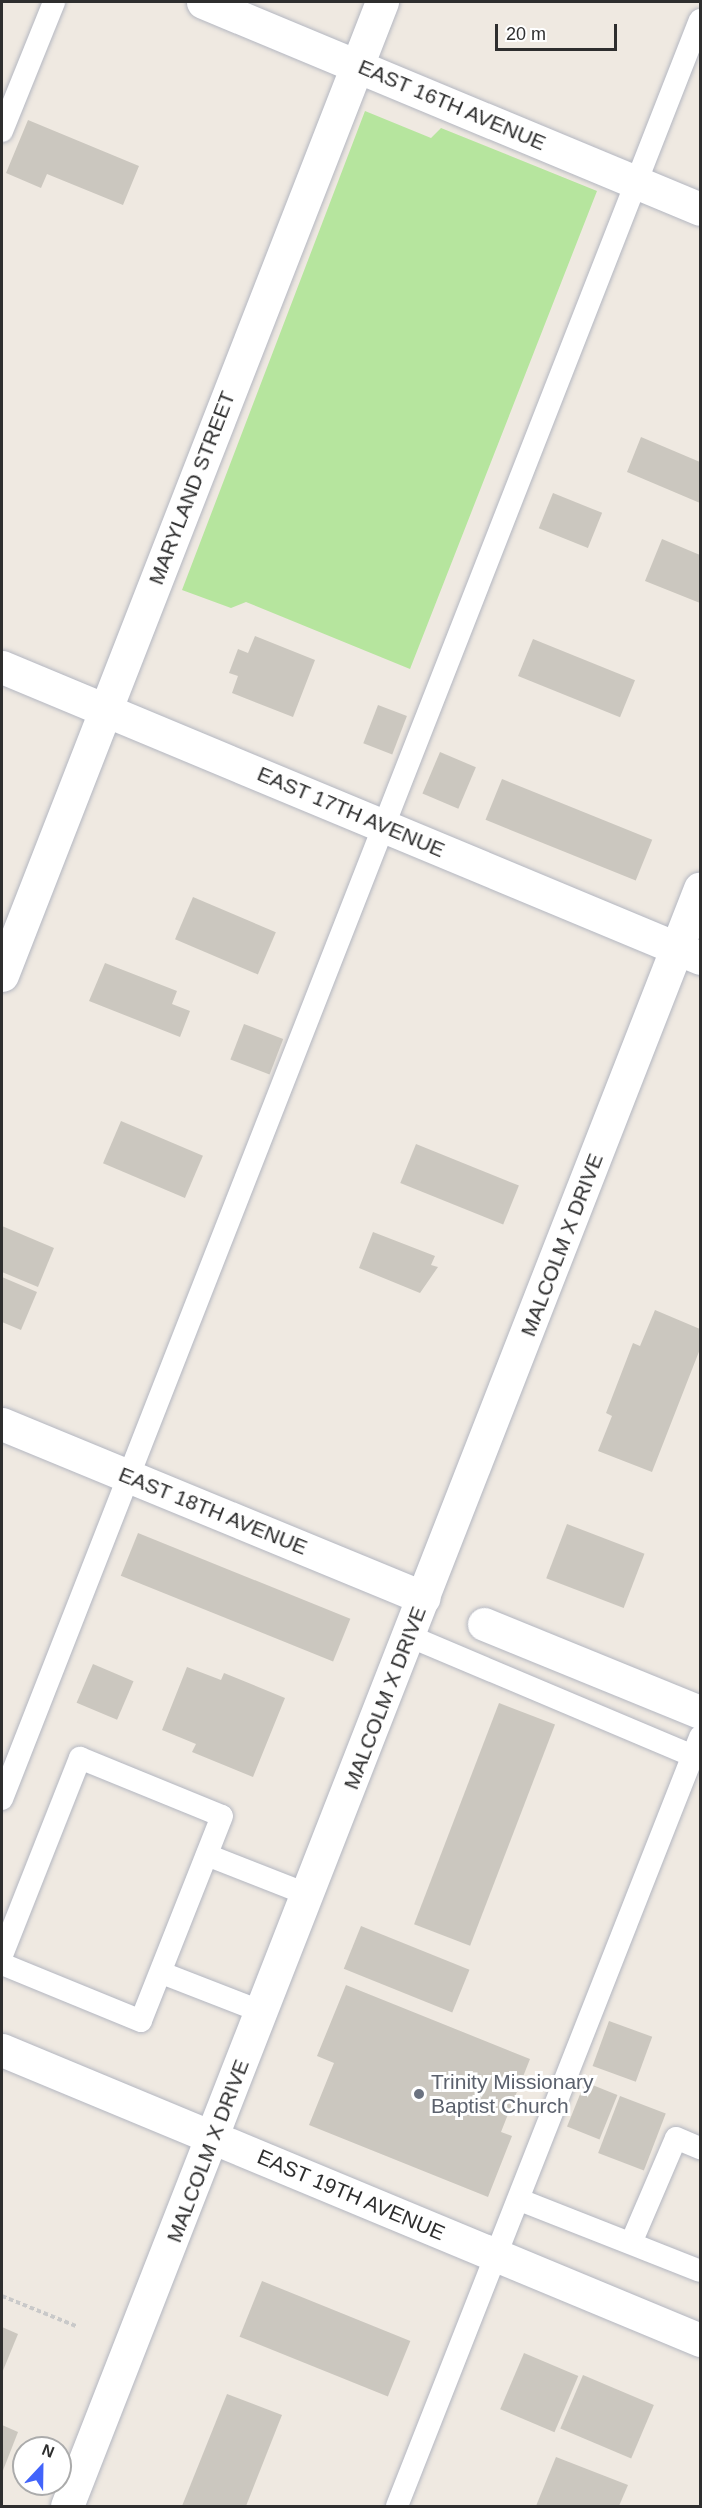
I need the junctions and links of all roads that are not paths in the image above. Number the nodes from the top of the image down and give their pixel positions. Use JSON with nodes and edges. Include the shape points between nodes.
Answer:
{"nodes":[{"id":1,"x":54,"y":2,"type":"edge"},
{"id":2,"x":203,"y":2,"type":"edge"},
{"id":3,"x":382,"y":2,"type":"edge"},
{"id":4,"x":700,"y":20,"type":"edge"},
{"id":5,"x":357,"y":65,"type":"junction"},
{"id":6,"x":2,"y":131,"type":"edge"},
{"id":7,"x":637,"y":183,"type":"junction"},
{"id":8,"x":700,"y":209,"type":"edge"},
{"id":9,"x":2,"y":666,"type":"edge"},
{"id":10,"x":106,"y":710,"type":"junction"},
{"id":11,"x":385,"y":826,"type":"junction"},
{"id":12,"x":700,"y":888,"type":"edge"},
{"id":13,"x":689,"y":953,"type":"edge"},
{"id":14,"x":2,"y":975,"type":"edge"},
{"id":15,"x":2,"y":1424,"type":"edge"},
{"id":16,"x":129,"y":1477,"type":"junction"},
{"id":17,"x":424,"y":1598,"type":"junction"},
{"id":18,"x":484,"y":1624,"type":"dead end"},
{"id":19,"x":409,"y":1636,"type":"junction"},
{"id":20,"x":700,"y":1712,"type":"edge"},
{"id":21,"x":697,"y":1746,"type":"edge"},
{"id":22,"x":2,"y":1799,"type":"edge"},
{"id":23,"x":207,"y":1855,"type":"junction"},
{"id":24,"x":309,"y":1894,"type":"junction"},
{"id":25,"x":2,"y":1955,"type":"edge"},
{"id":26,"x":2,"y":1964,"type":"edge"},
{"id":27,"x":162,"y":1973,"type":"junction"},
{"id":28,"x":262,"y":2012,"type":"junction"},
{"id":29,"x":2,"y":2050,"type":"edge"},
{"id":30,"x":214,"y":2137,"type":"junction"},
{"id":31,"x":700,"y":2148,"type":"edge"},
{"id":32,"x":520,"y":2200,"type":"junction"},
{"id":33,"x":631,"y":2243,"type":"junction"},
{"id":34,"x":497,"y":2256,"type":"junction"},
{"id":35,"x":700,"y":2271,"type":"edge"},
{"id":36,"x":700,"y":2340,"type":"edge"},
{"id":37,"x":67,"y":2506,"type":"edge"},
{"id":38,"x":397,"y":2506,"type":"edge"}],
"edges":[{"from":1,"to":6,"type":"lane"},
{"from":2,"to":5,"type":"street","name":"EAST 16TH AVENUE"},
{"from":3,"to":5,"type":"street","name":"MARYLAND STREET"},
{"from":4,"to":7,"type":"lane"},
{"from":5,"to":7,"type":"street","name":"EAST 16TH AVENUE"},
{"from":5,"to":10,"type":"street","name":"MARYLAND STREET"},
{"from":7,"to":8,"type":"street","name":"EAST 16TH AVENUE"},
{"from":7,"to":11,"type":"lane"},
{"from":9,"to":10,"type":"street","name":"EAST 17TH AVENUE"},
{"from":10,"to":11,"type":"street","name":"EAST 17TH AVENUE"},
{"from":10,"to":14,"type":"street","name":"MARYLAND STREET"},
{"from":11,"to":13,"type":"street","name":"EAST 17TH AVENUE"},
{"from":11,"to":16,"type":"lane"},
{"from":12,"to":13,"type":"street","name":"MALCOLM X DRIVE"},
{"from":13,"to":17,"type":"street","name":"MALCOLM X DRIVE"},
{"from":15,"to":16,"type":"street","name":"EAST 18TH AVENUE"},
{"from":16,"to":17,"type":"street","name":"EAST 18TH AVENUE"},
{"from":16,"to":22,"type":"lane"},
{"from":17,"to":19,"type":"street","name":"MALCOLM X DRIVE"},
{"from":18,"to":20,"type":"street"},
{"from":19,"to":21,"type":"lane"},
{"from":19,"to":24,"type":"street","name":"MALCOLM X DRIVE"},
{"from":21,"to":32,"type":"lane"},
{"from":23,"to":24,"type":"lane"},
{"from":23,"to":25,"type":"lane","via":[[222,1816],[80,1758]]},
{"from":23,"to":27,"type":"lane"},
{"from":24,"to":28,"type":"street","name":"MALCOLM X DRIVE"},
{"from":26,"to":27,"type":"lane","via":[[141,2021]]},
{"from":27,"to":28,"type":"lane"},
{"from":28,"to":30,"type":"street","name":"MALCOLM X DRIVE"},
{"from":29,"to":30,"type":"street","name":"EAST 19TH AVENUE"},
{"from":30,"to":34,"type":"street","name":"EAST 19TH AVENUE"},
{"from":30,"to":37,"type":"street","name":"MALCOLM X DRIVE"},
{"from":31,"to":33,"type":"lane","via":[[676,2138]]},
{"from":32,"to":33,"type":"lane"},
{"from":32,"to":34,"type":"lane"},
{"from":33,"to":35,"type":"lane"},
{"from":34,"to":36,"type":"street","name":"EAST 19TH AVENUE"},
{"from":34,"to":38,"type":"lane"}]}
